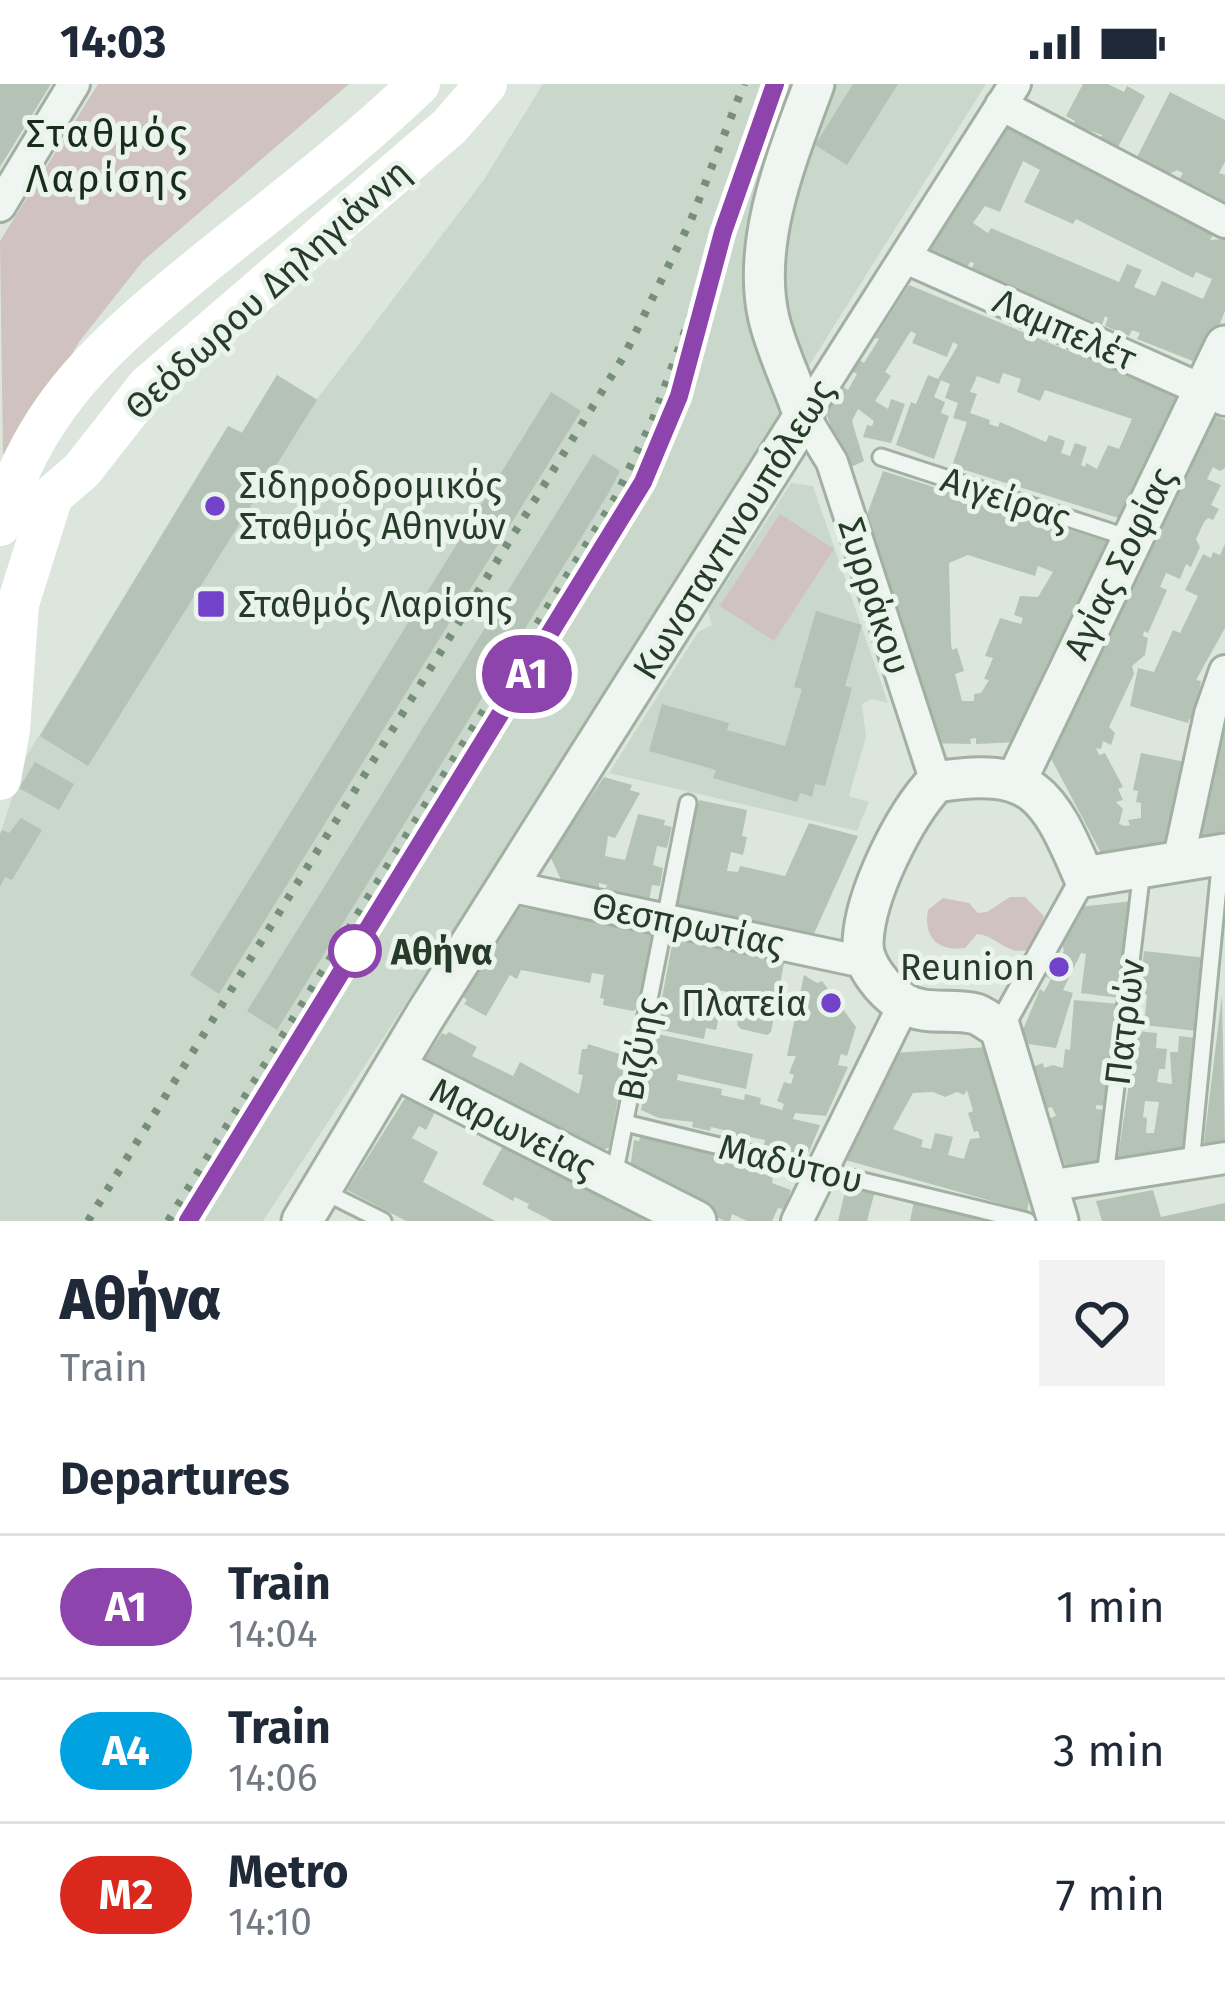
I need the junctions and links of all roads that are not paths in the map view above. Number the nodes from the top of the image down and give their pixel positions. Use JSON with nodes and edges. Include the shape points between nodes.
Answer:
{"nodes":[{"id":1,"x":74,"y":84,"type":"edge"},
{"id":2,"x":419,"y":84,"type":"edge"},
{"id":3,"x":434,"y":84,"type":"edge"},
{"id":4,"x":486,"y":84,"type":"edge"},
{"id":5,"x":814,"y":84,"type":"edge"},
{"id":6,"x":1008,"y":95,"type":"edge"},
{"id":7,"x":450,"y":126,"type":"junction"},
{"id":8,"x":2,"y":199,"type":"edge"},
{"id":9,"x":1225,"y":222,"type":"edge"},
{"id":10,"x":906,"y":258,"type":"junction"},
{"id":11,"x":1225,"y":346,"type":"edge"},
{"id":12,"x":1214,"y":395,"type":"edge"},
{"id":13,"x":804,"y":416,"type":"junction"},
{"id":14,"x":880,"y":457,"type":"dead end"},
{"id":15,"x":52,"y":496,"type":"junction"},
{"id":16,"x":2,"y":507,"type":"edge"},
{"id":17,"x":1131,"y":539,"type":"junction"},
{"id":18,"x":1225,"y":671,"type":"edge"},
{"id":19,"x":5,"y":717,"type":"edge"},
{"id":20,"x":0,"y":779,"type":"edge"},
{"id":21,"x":1016,"y":781,"type":"junction"},
{"id":22,"x":936,"y":782,"type":"junction"},
{"id":23,"x":688,"y":803,"type":"dead end"},
{"id":24,"x":1223,"y":855,"type":"edge"},
{"id":25,"x":1160,"y":865,"type":"junction"},
{"id":26,"x":1084,"y":877,"type":"junction"},
{"id":27,"x":508,"y":886,"type":"junction"},
{"id":28,"x":663,"y":919,"type":"junction"},
{"id":29,"x":868,"y":963,"type":"junction"},
{"id":30,"x":904,"y":1004,"type":"junction"},
{"id":31,"x":1000,"y":1028,"type":"junction"},
{"id":32,"x":395,"y":1068,"type":"junction"},
{"id":33,"x":625,"y":1123,"type":"junction"},
{"id":34,"x":1225,"y":1158,"type":"edge"},
{"id":35,"x":1191,"y":1164,"type":"junction"},
{"id":36,"x":821,"y":1171,"type":"junction"},
{"id":37,"x":1105,"y":1177,"type":"junction"},
{"id":38,"x":614,"y":1179,"type":"junction"},
{"id":39,"x":311,"y":1205,"type":"edge"},
{"id":40,"x":1048,"y":1213,"type":"edge"},
{"id":41,"x":383,"y":1221,"type":"edge"},
{"id":42,"x":695,"y":1221,"type":"edge"},
{"id":43,"x":797,"y":1221,"type":"edge"}],
"edges":[{"from":1,"to":8,"type":"street"},
{"from":2,"to":16,"type":"main road","name":"Θεόδωρου Δηληγιάννη","via":[[102,349],[32,445]]},
{"from":3,"to":7,"type":"street"},
{"from":4,"to":7,"type":"main road","name":"Θεόδωρου Δηληγιάννη"},
{"from":5,"to":13,"type":"street","via":[[772,217],[765,285]]},
{"from":6,"to":9,"type":"street"},
{"from":6,"to":10,"type":"street","name":"Κωνσταντινουπόλεως"},
{"from":7,"to":15,"type":"main road","name":"Θεόδωρου Δηληγιάννη","via":[[148,386]]},
{"from":10,"to":12,"type":"street","name":"Λαμπελέτ"},
{"from":10,"to":13,"type":"street","name":"Κωνσταντινουπόλεως"},
{"from":11,"to":12,"type":"street","name":"Αγίας Σοφίας"},
{"from":12,"to":17,"type":"street","name":"Αγίας Σοφίας"},
{"from":13,"to":22,"type":"street","name":"Συρράκου","via":[[832,462]]},
{"from":13,"to":27,"type":"street","name":"Κωνσταντινουπόλεως"},
{"from":14,"to":17,"type":"lane","name":"Αιγείρας"},
{"from":15,"to":16,"type":"main road"},
{"from":15,"to":19,"type":"main road","name":"Θεόδωρου Δηληγιάννη","via":[[18,604]]},
{"from":17,"to":21,"type":"street","name":"Αγίας Σοφίας"},
{"from":18,"to":25,"type":"street","name":"Πατρών"},
{"from":19,"to":20,"type":"main road","name":"Θεόδωρου Δηληγιάννη"},
{"from":21,"to":22,"type":"street"},
{"from":21,"to":26,"type":"street","via":[[1049,807]]},
{"from":22,"to":29,"type":"street","via":[[878,885],[863,940]]},
{"from":23,"to":28,"type":"lane","name":"Βιζύης"},
{"from":24,"to":25,"type":"street"},
{"from":24,"to":35,"type":"lane"},
{"from":25,"to":26,"type":"street"},
{"from":25,"to":37,"type":"lane","name":"Πατρών"},
{"from":26,"to":31,"type":"street"},
{"from":27,"to":28,"type":"street","name":"Θεσπρωτίας"},
{"from":27,"to":32,"type":"street","name":"Κωνσταντινουπόλεως"},
{"from":28,"to":29,"type":"street","name":"Θεσπρωτίας"},
{"from":28,"to":33,"type":"lane","name":"Βιζύης"},
{"from":29,"to":30,"type":"street"},
{"from":30,"to":31,"type":"street","via":[[979,1015]]},
{"from":30,"to":36,"type":"street"},
{"from":31,"to":40,"type":"street"},
{"from":32,"to":38,"type":"street","name":"Μαρωνείας"},
{"from":32,"to":39,"type":"street","name":"Κωνσταντινουπόλεως"},
{"from":33,"to":36,"type":"lane","name":"Μαδύτου"},
{"from":33,"to":38,"type":"lane","name":"Βιζύης"},
{"from":34,"to":35,"type":"street"},
{"from":35,"to":37,"type":"street"},
{"from":36,"to":40,"type":"lane","name":"Μαδύτου"},
{"from":36,"to":43,"type":"street"},
{"from":37,"to":40,"type":"street"},
{"from":38,"to":42,"type":"street","name":"Μαρωνείας"},
{"from":39,"to":41,"type":"lane"}]}
